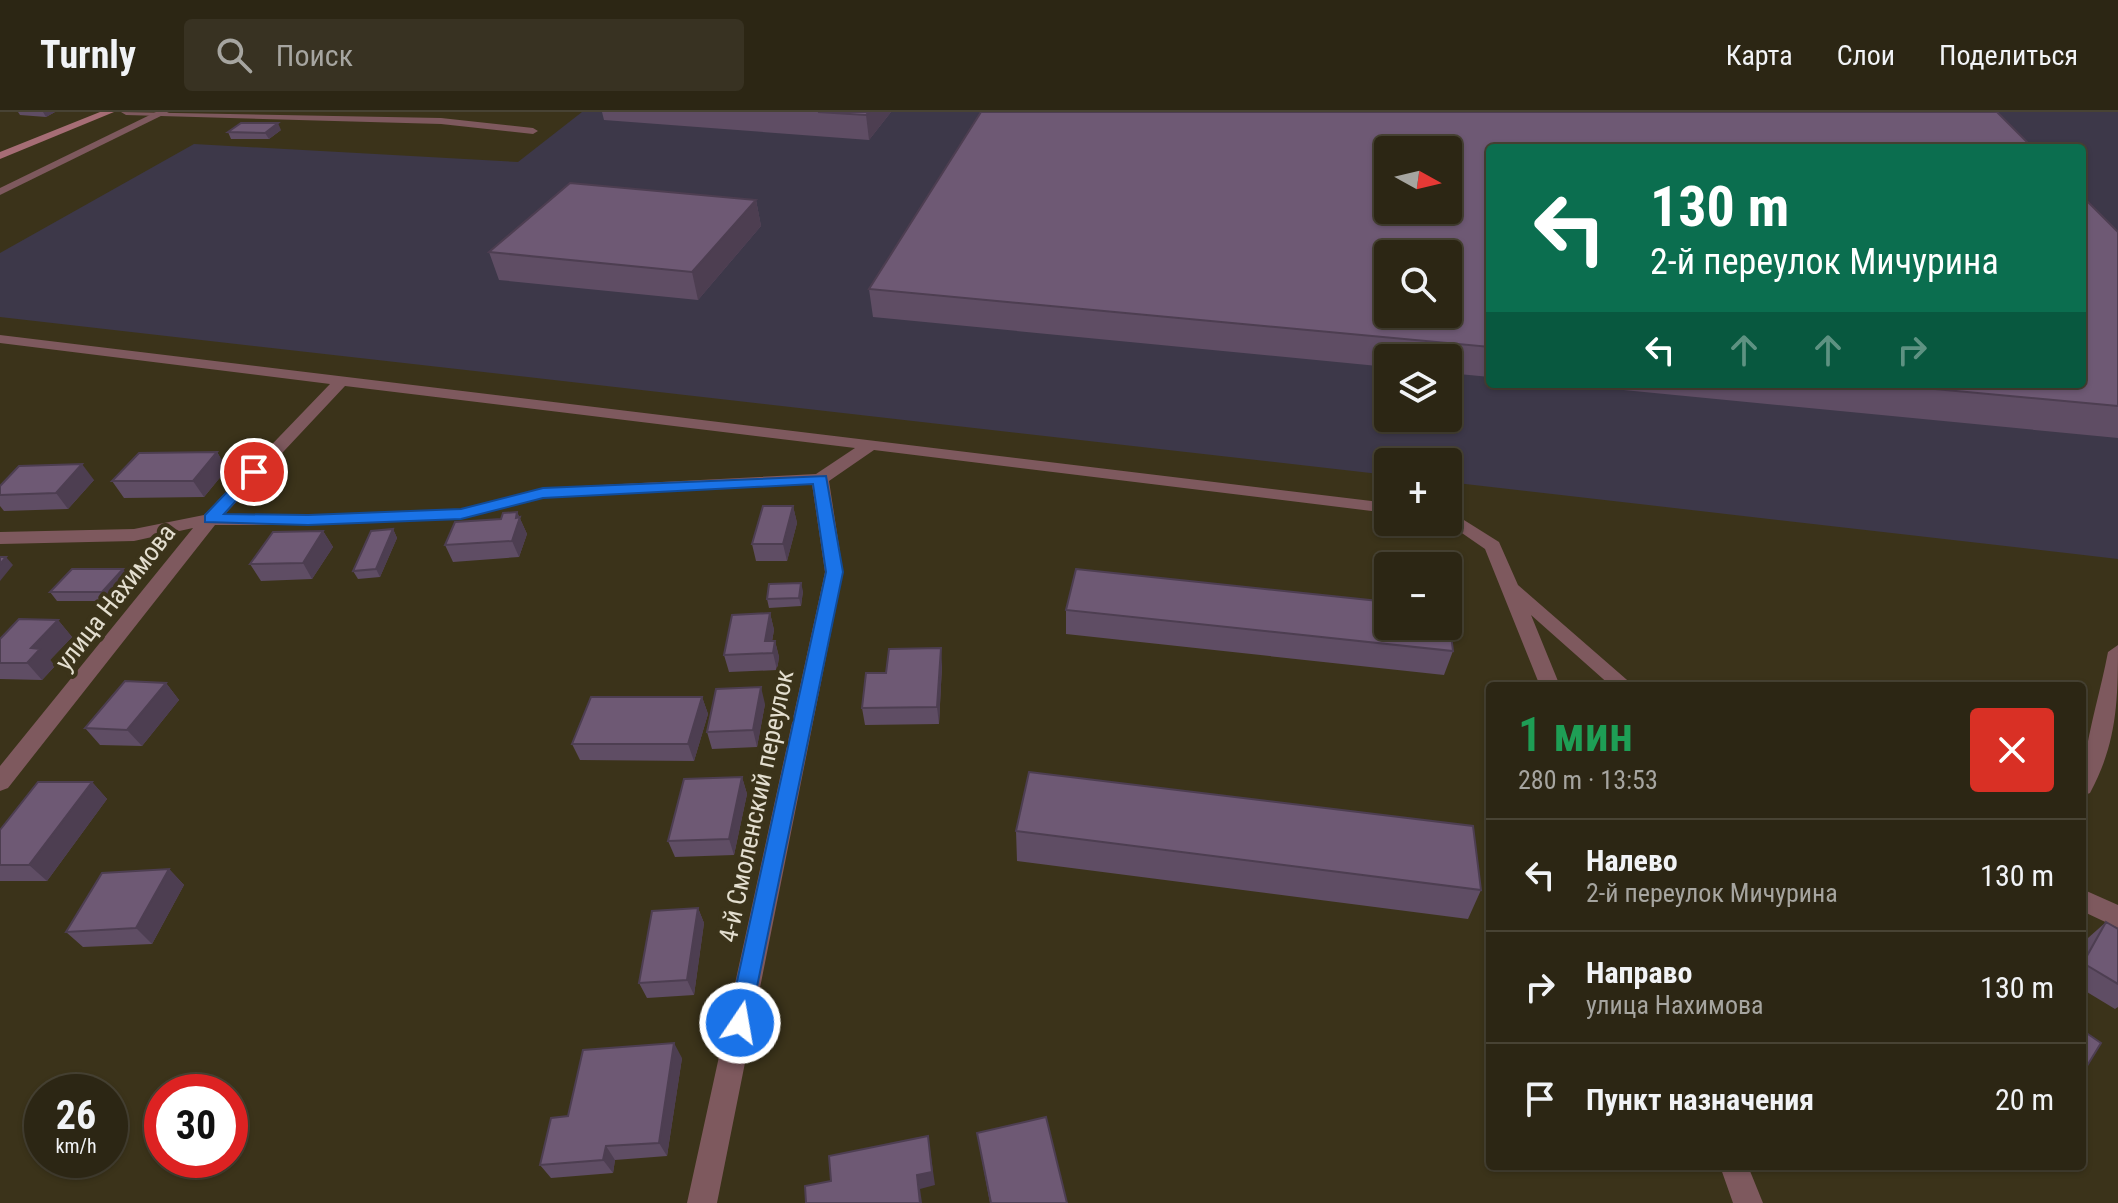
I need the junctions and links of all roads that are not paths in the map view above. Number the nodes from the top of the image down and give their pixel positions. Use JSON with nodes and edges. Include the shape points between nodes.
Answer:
{"nodes":[{"id":1,"x":109,"y":112,"type":"edge"},
{"id":2,"x":126,"y":112,"type":"edge"},
{"id":3,"x":162,"y":113,"type":"edge"},
{"id":4,"x":533,"y":131,"type":"dead end"},
{"id":5,"x":0,"y":156,"type":"edge"},
{"id":6,"x":0,"y":192,"type":"edge"},
{"id":7,"x":0,"y":339,"type":"edge"},
{"id":8,"x":342,"y":380,"type":"junction"},
{"id":9,"x":871,"y":445,"type":"junction"},
{"id":10,"x":820,"y":479,"type":"junction"},
{"id":11,"x":1374,"y":506,"type":"edge"},
{"id":12,"x":210,"y":519,"type":"junction"},
{"id":13,"x":1462,"y":525,"type":"edge"},
{"id":14,"x":0,"y":538,"type":"edge"},
{"id":15,"x":1511,"y":587,"type":"junction"},
{"id":16,"x":2118,"y":652,"type":"edge"},
{"id":17,"x":1548,"y":682,"type":"edge"},
{"id":18,"x":1619,"y":682,"type":"edge"},
{"id":19,"x":2086,"y":777,"type":"edge"},
{"id":20,"x":0,"y":782,"type":"edge"},
{"id":21,"x":2086,"y":901,"type":"edge"},
{"id":22,"x":2118,"y":917,"type":"edge"},
{"id":23,"x":1736,"y":1170,"type":"edge"},
{"id":24,"x":702,"y":1203,"type":"edge"},
{"id":25,"x":1748,"y":1203,"type":"edge"}],
"edges":[{"from":1,"to":5,"type":"main road"},
{"from":2,"to":3,"type":"street"},
{"from":3,"to":4,"type":"street","via":[[441,121]]},
{"from":3,"to":6,"type":"lane"},
{"from":7,"to":8,"type":"street"},
{"from":8,"to":9,"type":"street"},
{"from":8,"to":12,"type":"street","name":"улица Нахимова"},
{"from":9,"to":10,"type":"street"},
{"from":9,"to":11,"type":"street"},
{"from":10,"to":12,"type":"street","via":[[543,493],[461,514]]},
{"from":10,"to":24,"type":"street","name":"4-й Смоленский переулок","via":[[834,572]]},
{"from":12,"to":14,"type":"street","via":[[134,535]]},
{"from":12,"to":20,"type":"street","name":"улица Нахимова"},
{"from":13,"to":15,"type":"street","via":[[1493,546]]},
{"from":15,"to":17,"type":"street"},
{"from":15,"to":18,"type":"street"},
{"from":16,"to":19,"type":"street","via":[[2101,741]]},
{"from":21,"to":22,"type":"street"},
{"from":23,"to":25,"type":"street"}]}
